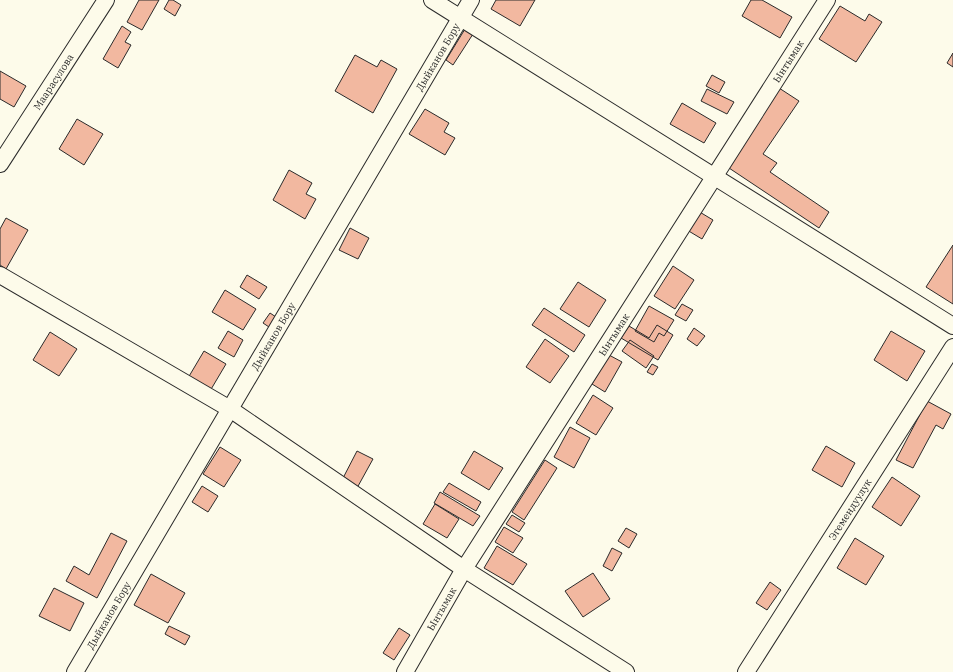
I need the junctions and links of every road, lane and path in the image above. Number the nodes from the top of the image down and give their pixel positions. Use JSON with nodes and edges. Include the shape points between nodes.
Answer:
{"nodes":[{"id":1,"x":106,"y":0,"type":"edge"},
{"id":2,"x":432,"y":0,"type":"edge"},
{"id":3,"x":470,"y":0,"type":"edge"},
{"id":4,"x":827,"y":0,"type":"edge"},
{"id":5,"x":460,"y":18,"type":"junction"},
{"id":6,"x":0,"y":164,"type":"edge"},
{"id":7,"x":714,"y":176,"type":"junction"},
{"id":8,"x":0,"y":275,"type":"edge"},
{"id":9,"x":953,"y":326,"type":"edge"},
{"id":10,"x":953,"y":347,"type":"edge"},
{"id":11,"x":230,"y":409,"type":"junction"},
{"id":12,"x":464,"y":569,"type":"junction"},
{"id":13,"x":75,"y":672,"type":"edge"},
{"id":14,"x":405,"y":672,"type":"edge"},
{"id":15,"x":626,"y":672,"type":"edge"},
{"id":16,"x":746,"y":672,"type":"edge"}],
"edges":[{"from":1,"to":6,"type":"street","name":"Маарасулова"},
{"from":2,"to":5,"type":"street"},
{"from":3,"to":5,"type":"street","name":"Дыйканов Бору"},
{"from":4,"to":7,"type":"street","name":"Ынтымак"},
{"from":5,"to":7,"type":"street"},
{"from":5,"to":11,"type":"street","name":"Дыйканов Бору"},
{"from":7,"to":9,"type":"street"},
{"from":7,"to":12,"type":"street","name":"Ынтымак"},
{"from":8,"to":11,"type":"street"},
{"from":10,"to":16,"type":"street","name":"Эгемендуулук"},
{"from":11,"to":12,"type":"street"},
{"from":11,"to":13,"type":"street","name":"Дыйканов Бору"},
{"from":12,"to":14,"type":"street","name":"Ынтымак"},
{"from":12,"to":15,"type":"street"}]}
